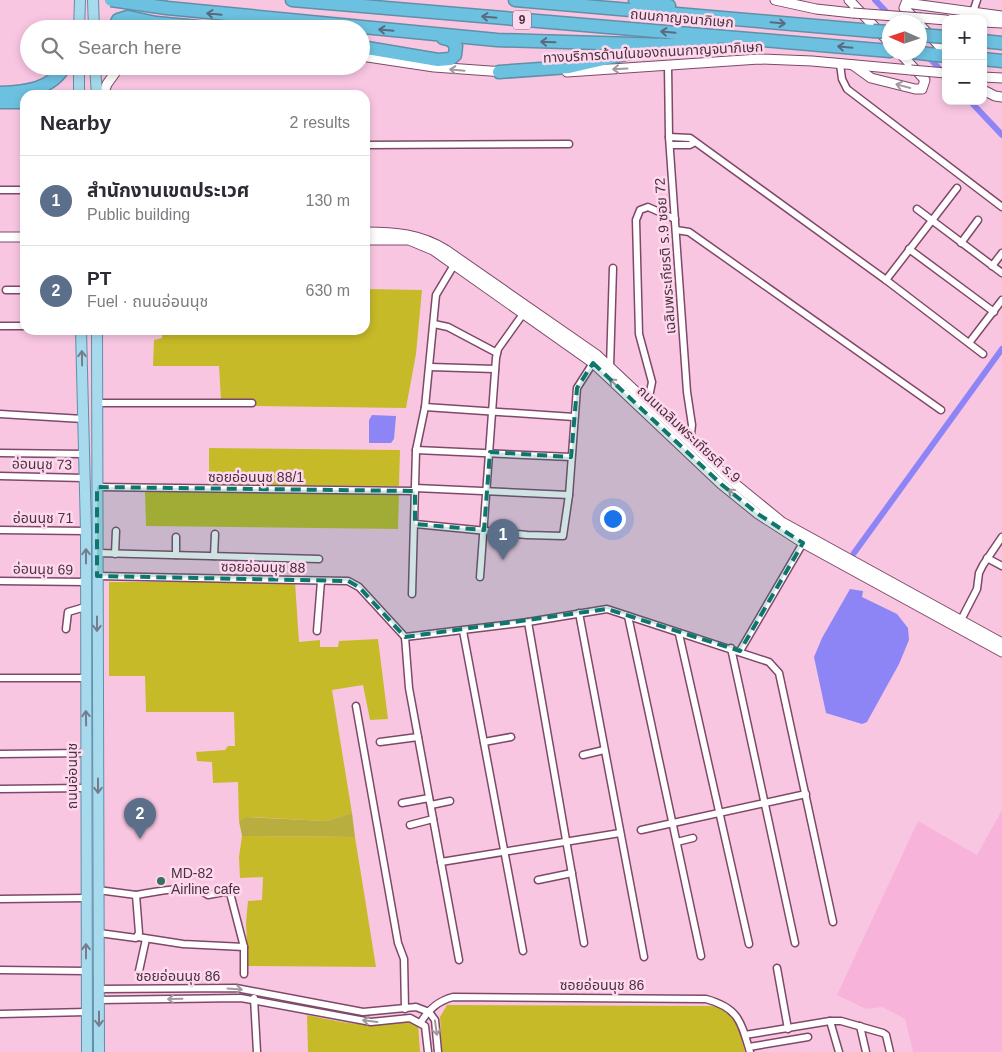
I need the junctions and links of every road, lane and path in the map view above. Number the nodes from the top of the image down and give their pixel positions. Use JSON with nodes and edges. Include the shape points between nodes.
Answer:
{"nodes":[{"id":1,"x":111,"y":0,"type":"edge"},
{"id":2,"x":119,"y":0,"type":"edge"},
{"id":3,"x":292,"y":0,"type":"edge"},
{"id":4,"x":515,"y":0,"type":"edge"},
{"id":5,"x":635,"y":0,"type":"edge"},
{"id":6,"x":775,"y":0,"type":"edge"},
{"id":7,"x":849,"y":0,"type":"edge"},
{"id":8,"x":977,"y":0,"type":"edge"},
{"id":9,"x":93,"y":1,"type":"edge"},
{"id":10,"x":80,"y":2,"type":"edge"},
{"id":11,"x":973,"y":12,"type":"junction"},
{"id":12,"x":912,"y":15,"type":"edge"},
{"id":13,"x":1002,"y":16,"type":"edge"},
{"id":14,"x":882,"y":17,"type":"edge"},
{"id":15,"x":730,"y":18,"type":"junction"},
{"id":16,"x":79,"y":20,"type":"edge"},
{"id":17,"x":88,"y":20,"type":"edge"},
{"id":18,"x":92,"y":20,"type":"edge"},
{"id":19,"x":118,"y":20,"type":"edge"},
{"id":20,"x":142,"y":20,"type":"edge"},
{"id":21,"x":146,"y":20,"type":"edge"},
{"id":22,"x":273,"y":20,"type":"edge"},
{"id":23,"x":942,"y":20,"type":"edge"},
{"id":24,"x":927,"y":21,"type":"edge"},
{"id":25,"x":987,"y":22,"type":"edge"},
{"id":26,"x":1002,"y":23,"type":"edge"},
{"id":27,"x":370,"y":29,"type":"edge"},
{"id":28,"x":882,"y":31,"type":"edge"},
{"id":29,"x":927,"y":31,"type":"edge"},
{"id":30,"x":405,"y":32,"type":"junction"},
{"id":31,"x":882,"y":35,"type":"edge"},
{"id":32,"x":927,"y":36,"type":"edge"},
{"id":33,"x":942,"y":37,"type":"edge"},
{"id":34,"x":752,"y":38,"type":"junction"},
{"id":35,"x":987,"y":41,"type":"edge"},
{"id":36,"x":1002,"y":43,"type":"edge"},
{"id":37,"x":667,"y":45,"type":"junction"},
{"id":38,"x":370,"y":48,"type":"edge"},
{"id":39,"x":942,"y":49,"type":"edge"},
{"id":40,"x":882,"y":50,"type":"edge"},
{"id":41,"x":927,"y":53,"type":"edge"},
{"id":42,"x":942,"y":54,"type":"edge"},
{"id":43,"x":370,"y":57,"type":"edge"},
{"id":44,"x":987,"y":59,"type":"edge"},
{"id":45,"x":906,"y":60,"type":"edge"},
{"id":46,"x":1002,"y":61,"type":"edge"},
{"id":47,"x":840,"y":64,"type":"junction"},
{"id":48,"x":668,"y":66,"type":"junction"},
{"id":49,"x":853,"y":66,"type":"junction"},
{"id":50,"x":499,"y":72,"type":"junction"},
{"id":51,"x":942,"y":73,"type":"edge"},
{"id":52,"x":58,"y":75,"type":"edge"},
{"id":53,"x":79,"y":75,"type":"edge"},
{"id":54,"x":91,"y":75,"type":"edge"},
{"id":55,"x":95,"y":75,"type":"edge"},
{"id":56,"x":114,"y":75,"type":"edge"},
{"id":57,"x":987,"y":77,"type":"edge"},
{"id":58,"x":1002,"y":78,"type":"edge"},
{"id":59,"x":34,"y":90,"type":"edge"},
{"id":60,"x":79,"y":90,"type":"edge"},
{"id":61,"x":92,"y":90,"type":"edge"},
{"id":62,"x":92,"y":90,"type":"edge"},
{"id":63,"x":105,"y":90,"type":"edge"},
{"id":64,"x":20,"y":91,"type":"edge"},
{"id":65,"x":987,"y":92,"type":"edge"},
{"id":66,"x":0,"y":93,"type":"edge"},
{"id":67,"x":1002,"y":97,"type":"edge"},
{"id":68,"x":0,"y":102,"type":"edge"},
{"id":69,"x":20,"y":102,"type":"edge"},
{"id":70,"x":669,"y":137,"type":"junction"},
{"id":71,"x":695,"y":142,"type":"junction"},
{"id":72,"x":568,"y":144,"type":"dead end"},
{"id":73,"x":370,"y":145,"type":"edge"},
{"id":74,"x":670,"y":145,"type":"junction"},
{"id":75,"x":957,"y":188,"type":"dead end"},
{"id":76,"x":0,"y":190,"type":"edge"},
{"id":77,"x":20,"y":190,"type":"edge"},
{"id":78,"x":1002,"y":207,"type":"edge"},
{"id":79,"x":917,"y":209,"type":"dead end"},
{"id":80,"x":675,"y":219,"type":"junction"},
{"id":81,"x":978,"y":220,"type":"dead end"},
{"id":82,"x":931,"y":221,"type":"junction"},
{"id":83,"x":676,"y":230,"type":"junction"},
{"id":84,"x":370,"y":232,"type":"edge"},
{"id":85,"x":0,"y":237,"type":"edge"},
{"id":86,"x":20,"y":237,"type":"edge"},
{"id":87,"x":370,"y":240,"type":"edge"},
{"id":88,"x":961,"y":243,"type":"junction"},
{"id":89,"x":909,"y":249,"type":"junction"},
{"id":90,"x":1002,"y":253,"type":"edge"},
{"id":91,"x":454,"y":264,"type":"junction"},
{"id":92,"x":992,"y":266,"type":"junction"},
{"id":93,"x":613,"y":268,"type":"dead end"},
{"id":94,"x":1002,"y":274,"type":"edge"},
{"id":95,"x":886,"y":280,"type":"junction"},
{"id":96,"x":6,"y":290,"type":"dead end"},
{"id":97,"x":20,"y":290,"type":"edge"},
{"id":98,"x":1002,"y":300,"type":"edge"},
{"id":99,"x":994,"y":312,"type":"junction"},
{"id":100,"x":523,"y":314,"type":"junction"},
{"id":101,"x":434,"y":324,"type":"junction"},
{"id":102,"x":0,"y":326,"type":"edge"},
{"id":103,"x":20,"y":326,"type":"edge"},
{"id":104,"x":82,"y":335,"type":"edge"},
{"id":105,"x":90,"y":335,"type":"edge"},
{"id":106,"x":97,"y":335,"type":"edge"},
{"id":107,"x":969,"y":343,"type":"junction"},
{"id":108,"x":497,"y":353,"type":"junction"},
{"id":109,"x":983,"y":354,"type":"dead end"},
{"id":110,"x":593,"y":363,"type":"junction"},
{"id":111,"x":430,"y":367,"type":"junction"},
{"id":112,"x":610,"y":367,"type":"junction"},
{"id":113,"x":495,"y":369,"type":"junction"},
{"id":114,"x":648,"y":402,"type":"junction"},
{"id":115,"x":252,"y":403,"type":"dead end"},
{"id":116,"x":94,"y":405,"type":"junction"},
{"id":117,"x":425,"y":407,"type":"junction"},
{"id":118,"x":492,"y":410,"type":"junction"},
{"id":119,"x":940,"y":410,"type":"dead end"},
{"id":120,"x":0,"y":414,"type":"edge"},
{"id":121,"x":574,"y":417,"type":"junction"},
{"id":122,"x":83,"y":418,"type":"junction"},
{"id":123,"x":690,"y":443,"type":"junction"},
{"id":124,"x":416,"y":450,"type":"junction"},
{"id":125,"x":490,"y":452,"type":"junction"},
{"id":126,"x":0,"y":453,"type":"edge"},
{"id":127,"x":84,"y":454,"type":"junction"},
{"id":128,"x":570,"y":457,"type":"junction"},
{"id":129,"x":88,"y":475,"type":"junction"},
{"id":130,"x":0,"y":476,"type":"edge"},
{"id":131,"x":97,"y":487,"type":"junction"},
{"id":132,"x":415,"y":489,"type":"junction"},
{"id":133,"x":487,"y":489,"type":"junction"},
{"id":134,"x":569,"y":495,"type":"junction"},
{"id":135,"x":96,"y":502,"type":"junction"},
{"id":136,"x":415,"y":524,"type":"junction"},
{"id":137,"x":0,"y":530,"type":"edge"},
{"id":138,"x":484,"y":530,"type":"junction"},
{"id":139,"x":86,"y":531,"type":"junction"},
{"id":140,"x":116,"y":531,"type":"dead end"},
{"id":141,"x":215,"y":534,"type":"dead end"},
{"id":142,"x":176,"y":537,"type":"dead end"},
{"id":143,"x":1002,"y":537,"type":"edge"},
{"id":144,"x":803,"y":543,"type":"junction"},
{"id":145,"x":97,"y":553,"type":"junction"},
{"id":146,"x":115,"y":554,"type":"junction"},
{"id":147,"x":176,"y":555,"type":"junction"},
{"id":148,"x":214,"y":556,"type":"junction"},
{"id":149,"x":987,"y":558,"type":"junction"},
{"id":150,"x":319,"y":559,"type":"dead end"},
{"id":151,"x":1002,"y":566,"type":"edge"},
{"id":152,"x":97,"y":576,"type":"junction"},
{"id":153,"x":480,"y":577,"type":"dead end"},
{"id":154,"x":0,"y":581,"type":"edge"},
{"id":155,"x":321,"y":581,"type":"junction"},
{"id":156,"x":86,"y":582,"type":"junction"},
{"id":157,"x":412,"y":594,"type":"dead end"},
{"id":158,"x":85,"y":607,"type":"junction"},
{"id":159,"x":579,"y":612,"type":"junction"},
{"id":160,"x":628,"y":616,"type":"junction"},
{"id":161,"x":961,"y":620,"type":"junction"},
{"id":162,"x":528,"y":622,"type":"junction"},
{"id":163,"x":66,"y":629,"type":"dead end"},
{"id":164,"x":317,"y":631,"type":"dead end"},
{"id":165,"x":463,"y":631,"type":"junction"},
{"id":166,"x":679,"y":634,"type":"junction"},
{"id":167,"x":405,"y":637,"type":"junction"},
{"id":168,"x":1002,"y":643,"type":"edge"},
{"id":169,"x":731,"y":648,"type":"junction"},
{"id":170,"x":740,"y":651,"type":"junction"},
{"id":171,"x":1002,"y":652,"type":"edge"},
{"id":172,"x":0,"y":678,"type":"edge"},
{"id":173,"x":85,"y":678,"type":"junction"},
{"id":174,"x":356,"y":706,"type":"dead end"},
{"id":175,"x":418,"y":737,"type":"junction"},
{"id":176,"x":511,"y":737,"type":"dead end"},
{"id":177,"x":380,"y":742,"type":"dead end"},
{"id":178,"x":484,"y":742,"type":"junction"},
{"id":179,"x":604,"y":750,"type":"junction"},
{"id":180,"x":86,"y":753,"type":"junction"},
{"id":181,"x":0,"y":754,"type":"edge"},
{"id":182,"x":583,"y":755,"type":"dead end"},
{"id":183,"x":86,"y":788,"type":"junction"},
{"id":184,"x":0,"y":789,"type":"edge"},
{"id":185,"x":806,"y":794,"type":"junction"},
{"id":186,"x":430,"y":801,"type":"junction"},
{"id":187,"x":450,"y":801,"type":"dead end"},
{"id":188,"x":765,"y":802,"type":"junction"},
{"id":189,"x":402,"y":803,"type":"dead end"},
{"id":190,"x":720,"y":813,"type":"junction"},
{"id":191,"x":433,"y":819,"type":"junction"},
{"id":192,"x":673,"y":824,"type":"junction"},
{"id":193,"x":410,"y":825,"type":"dead end"},
{"id":194,"x":641,"y":830,"type":"dead end"},
{"id":195,"x":620,"y":834,"type":"junction"},
{"id":196,"x":693,"y":838,"type":"dead end"},
{"id":197,"x":566,"y":842,"type":"junction"},
{"id":198,"x":676,"y":842,"type":"junction"},
{"id":199,"x":504,"y":852,"type":"junction"},
{"id":200,"x":441,"y":862,"type":"junction"},
{"id":201,"x":572,"y":874,"type":"junction"},
{"id":202,"x":538,"y":880,"type":"dead end"},
{"id":203,"x":98,"y":890,"type":"junction"},
{"id":204,"x":136,"y":896,"type":"junction"},
{"id":205,"x":86,"y":898,"type":"junction"},
{"id":206,"x":0,"y":899,"type":"edge"},
{"id":207,"x":833,"y":922,"type":"dead end"},
{"id":208,"x":99,"y":933,"type":"junction"},
{"id":209,"x":138,"y":937,"type":"junction"},
{"id":210,"x":146,"y":939,"type":"junction"},
{"id":211,"x":795,"y":943,"type":"dead end"},
{"id":212,"x":584,"y":944,"type":"dead end"},
{"id":213,"x":748,"y":944,"type":"dead end"},
{"id":214,"x":244,"y":947,"type":"junction"},
{"id":215,"x":523,"y":951,"type":"dead end"},
{"id":216,"x":701,"y":956,"type":"dead end"},
{"id":217,"x":644,"y":957,"type":"dead end"},
{"id":218,"x":460,"y":960,"type":"dead end"},
{"id":219,"x":777,"y":968,"type":"dead end"},
{"id":220,"x":0,"y":970,"type":"edge"},
{"id":221,"x":139,"y":970,"type":"dead end"},
{"id":222,"x":86,"y":971,"type":"junction"},
{"id":223,"x":244,"y":974,"type":"dead end"},
{"id":224,"x":99,"y":988,"type":"junction"},
{"id":225,"x":86,"y":989,"type":"junction"},
{"id":226,"x":256,"y":991,"type":"junction"},
{"id":227,"x":99,"y":1000,"type":"junction"},
{"id":228,"x":86,"y":1001,"type":"junction"},
{"id":229,"x":254,"y":1001,"type":"junction"},
{"id":230,"x":405,"y":1009,"type":"junction"},
{"id":231,"x":87,"y":1012,"type":"junction"},
{"id":232,"x":428,"y":1012,"type":"junction"},
{"id":233,"x":0,"y":1014,"type":"edge"},
{"id":234,"x":420,"y":1022,"type":"junction"},
{"id":235,"x":830,"y":1022,"type":"junction"},
{"id":236,"x":860,"y":1026,"type":"junction"},
{"id":237,"x":788,"y":1029,"type":"junction"},
{"id":238,"x":745,"y":1035,"type":"junction"},
{"id":239,"x":808,"y":1037,"type":"dead end"},
{"id":240,"x":749,"y":1049,"type":"edge"},
{"id":241,"x":87,"y":1052,"type":"edge"},
{"id":242,"x":99,"y":1052,"type":"edge"},
{"id":243,"x":257,"y":1052,"type":"edge"},
{"id":244,"x":428,"y":1052,"type":"edge"},
{"id":245,"x":438,"y":1052,"type":"edge"},
{"id":246,"x":839,"y":1052,"type":"edge"},
{"id":247,"x":866,"y":1052,"type":"edge"},
{"id":248,"x":890,"y":1052,"type":"edge"}],
"edges":[{"from":22,"to":1,"type":"highway","one_way":true,"bridge":true},
{"from":2,"to":21,"type":"highway"},
{"from":34,"to":3,"type":"highway","name":"ถนนกาญจนาภิเษก","number":"9","one_way":true},
{"from":4,"to":15,"type":"highway","name":"ถนนกาญจนาภิเษก","number":"9"},
{"from":5,"to":15,"type":"highway"},
{"from":6,"to":14,"type":"main road","bridge":true},
{"from":7,"to":31,"type":"main road"},
{"from":8,"to":11,"type":"street"},
{"from":9,"to":18,"type":"main road"},
{"from":10,"to":16,"type":"main road"},
{"from":10,"to":17,"type":"main road"},
{"from":11,"to":12,"type":"main road","via":[[906,3],[904,8]]},
{"from":11,"to":13,"type":"main road"},
{"from":15,"to":28,"type":"highway","name":"ถนนกาญจนาภิเษก","number":"9","one_way":true,"bridge":true},
{"from":19,"to":20,"type":"highway","via":[[125,17]]},
{"from":23,"to":24,"type":"main road"},
{"from":25,"to":26,"type":"main road"},
{"from":30,"to":27,"type":"highway","one_way":true,"bridge":true},
{"from":29,"to":39,"type":"main road"},
{"from":37,"to":30,"type":"highway","one_way":true,"via":[[498,40]]},
{"from":30,"to":38,"type":"highway","via":[[452,40],[456,46],[455,56],[442,60]]},
{"from":32,"to":33,"type":"highway","bridge":true},
{"from":34,"to":37,"type":"highway"},
{"from":40,"to":34,"type":"highway","name":"ถนนกาญจนาภิเษก","number":"9","one_way":true},
{"from":35,"to":36,"type":"highway"},
{"from":37,"to":50,"type":"highway","via":[[584,64]]},
{"from":41,"to":42,"type":"highway"},
{"from":50,"to":43,"type":"main road","name":"ทางบริการด้านในของถนนกาญจนาภิเษก","one_way":true},
{"from":44,"to":46,"type":"highway"},
{"from":45,"to":49,"type":"main road","one_way":true,"via":[[925,80],[922,89],[871,78]]},
{"from":47,"to":48,"type":"main road","name":"ทางบริการด้านในของถนนกาญจนาภิเษก","via":[[758,60]]},
{"from":47,"to":49,"type":"main road","name":"ทางบริการด้านในของถนนกาญจนาภิเษก"},
{"from":47,"to":78,"type":"street","via":[[847,89]]},
{"from":48,"to":50,"type":"main road","name":"ทางบริการด้านในของถนนกาญจนาภิเษก","one_way":true},
{"from":48,"to":70,"type":"street","name":"เฉลิมพระเกียรติ ร.9 ซอย 72"},
{"from":49,"to":51,"type":"main road","name":"ทางบริการด้านในของถนนกาญจนาภิเษก","bridge":true},
{"from":52,"to":59,"type":"highway"},
{"from":53,"to":60,"type":"main road"},
{"from":54,"to":61,"type":"main road"},
{"from":55,"to":62,"type":"main road"},
{"from":56,"to":63,"type":"main road"},
{"from":57,"to":58,"type":"main road"},
{"from":64,"to":66,"type":"highway"},
{"from":65,"to":67,"type":"main road"},
{"from":68,"to":69,"type":"highway"},
{"from":70,"to":71,"type":"street","via":[[690,138]]},
{"from":70,"to":74,"type":"street","name":"เฉลิมพระเกียรติ ร.9 ซอย 72"},
{"from":71,"to":74,"type":"street"},
{"from":71,"to":95,"type":"street"},
{"from":72,"to":73,"type":"street"},
{"from":74,"to":80,"type":"street","name":"เฉลิมพระเกียรติ ร.9 ซอย 72"},
{"from":75,"to":82,"type":"street"},
{"from":76,"to":77,"type":"street"},
{"from":79,"to":82,"type":"street"},
{"from":80,"to":83,"type":"street","name":"เฉลิมพระเกียรติ ร.9 ซอย 72"},
{"from":80,"to":114,"type":"street","via":[[648,207],[640,210],[636,220],[640,334],[652,382]]},
{"from":81,"to":88,"type":"street"},
{"from":82,"to":88,"type":"street"},
{"from":82,"to":89,"type":"street"},
{"from":83,"to":119,"type":"street","via":[[689,232]]},
{"from":83,"to":123,"type":"street","name":"เฉลิมพระเกียรติ ร.9 ซอย 72","via":[[692,425]]},
{"from":84,"to":112,"type":"main road","name":"ถนนเฉลิมพระเกียรติ ร.9","via":[[406,234],[432,241]]},
{"from":85,"to":86,"type":"main road"},
{"from":87,"to":91,"type":"main road","name":"ถนนเฉลิมพระเกียรติ ร.9","via":[[418,243]]},
{"from":88,"to":92,"type":"street"},
{"from":89,"to":95,"type":"street"},
{"from":89,"to":99,"type":"street"},
{"from":90,"to":92,"type":"street"},
{"from":91,"to":100,"type":"main road","name":"ถนนเฉลิมพระเกียรติ ร.9"},
{"from":91,"to":101,"type":"street","via":[[438,288]]},
{"from":92,"to":94,"type":"street"},
{"from":93,"to":112,"type":"street"},
{"from":95,"to":107,"type":"street"},
{"from":96,"to":97,"type":"street"},
{"from":98,"to":99,"type":"street"},
{"from":99,"to":107,"type":"street"},
{"from":100,"to":108,"type":"street"},
{"from":100,"to":110,"type":"main road","name":"ถนนเฉลิมพระเกียรติ ร.9"},
{"from":101,"to":108,"type":"street","via":[[448,327]]},
{"from":101,"to":111,"type":"street"},
{"from":102,"to":103,"type":"street"},
{"from":122,"to":104,"type":"main road","name":"ถนนอ่อนนุช","one_way":true},
{"from":105,"to":116,"type":"main road","name":"ถนนอ่อนนุช"},
{"from":106,"to":116,"type":"main road","name":"ถนนอ่อนนุช"},
{"from":107,"to":109,"type":"street"},
{"from":108,"to":113,"type":"street"},
{"from":110,"to":121,"type":"street","via":[[577,388]]},
{"from":144,"to":110,"type":"main road","name":"ถนนเฉลิมพระเกียรติ ร.9","one_way":true,"via":[[758,514],[722,484]]},
{"from":111,"to":113,"type":"street"},
{"from":111,"to":117,"type":"street"},
{"from":112,"to":114,"type":"main road","name":"ถนนเฉลิมพระเกียรติ ร.9"},
{"from":113,"to":118,"type":"street"},
{"from":114,"to":123,"type":"main road","name":"ถนนเฉลิมพระเกียรติ ร.9"},
{"from":115,"to":116,"type":"street"},
{"from":116,"to":129,"type":"main road","name":"ถนนอ่อนนุช"},
{"from":116,"to":131,"type":"main road","name":"ถนนอ่อนนุช"},
{"from":117,"to":118,"type":"street"},
{"from":117,"to":124,"type":"street"},
{"from":118,"to":121,"type":"street"},
{"from":118,"to":125,"type":"street"},
{"from":120,"to":122,"type":"street"},
{"from":121,"to":128,"type":"street"},
{"from":122,"to":127,"type":"main road","name":"ถนนอ่อนนุช"},
{"from":123,"to":161,"type":"main road","name":"ถนนเฉลิมพระเกียรติ ร.9","via":[[782,522]]},
{"from":124,"to":125,"type":"street"},
{"from":124,"to":132,"type":"street"},
{"from":125,"to":128,"type":"street"},
{"from":125,"to":133,"type":"street"},
{"from":126,"to":127,"type":"street"},
{"from":127,"to":129,"type":"main road","name":"ถนนอ่อนนุช"},
{"from":128,"to":134,"type":"street"},
{"from":129,"to":130,"type":"street","name":"อ่อนนุช 73"},
{"from":129,"to":135,"type":"main road","name":"ถนนอ่อนนุช"},
{"from":129,"to":139,"type":"main road","name":"ถนนอ่อนนุช","via":[[84,499]]},
{"from":131,"to":132,"type":"street","name":"ซอยอ่อนนุช 88/1"},
{"from":131,"to":135,"type":"main road","name":"ถนนอ่อนนุช"},
{"from":132,"to":133,"type":"street","name":"ซอยอ่อนนุช 88/1"},
{"from":132,"to":136,"type":"street"},
{"from":133,"to":134,"type":"street","name":"ซอยอ่อนนุช 88/1"},
{"from":133,"to":138,"type":"street"},
{"from":134,"to":138,"type":"street","via":[[562,537]]},
{"from":135,"to":145,"type":"main road","name":"ถนนอ่อนนุช"},
{"from":136,"to":138,"type":"street"},
{"from":136,"to":157,"type":"street"},
{"from":137,"to":139,"type":"street","name":"อ่อนนุช 71"},
{"from":138,"to":153,"type":"street"},
{"from":156,"to":139,"type":"main road","name":"ถนนอ่อนนุช","one_way":true},
{"from":140,"to":146,"type":"street"},
{"from":141,"to":148,"type":"street"},
{"from":142,"to":147,"type":"street"},
{"from":143,"to":149,"type":"street"},
{"from":144,"to":170,"type":"street"},
{"from":144,"to":171,"type":"main road","name":"ถนนเฉลิมพระเกียรติ ร.9"},
{"from":145,"to":146,"type":"street"},
{"from":145,"to":152,"type":"main road","name":"ถนนอ่อนนุช"},
{"from":146,"to":147,"type":"street"},
{"from":147,"to":148,"type":"street"},
{"from":148,"to":150,"type":"street"},
{"from":149,"to":151,"type":"street"},
{"from":149,"to":161,"type":"street","via":[[979,573],[978,589]]},
{"from":152,"to":155,"type":"street","name":"ซอยอ่อนนุช 88"},
{"from":152,"to":203,"type":"main road","name":"ถนนอ่อนนุช","one_way":true},
{"from":154,"to":156,"type":"street","name":"อ่อนนุช 69"},
{"from":155,"to":164,"type":"street"},
{"from":155,"to":167,"type":"street","name":"ซอยอ่อนนุช 88","via":[[355,583]]},
{"from":156,"to":158,"type":"main road","name":"ถนนอ่อนนุช"},
{"from":158,"to":163,"type":"street","via":[[68,612]]},
{"from":158,"to":173,"type":"main road","name":"ถนนอ่อนนุช"},
{"from":159,"to":160,"type":"street","via":[[607,608]]},
{"from":159,"to":162,"type":"street"},
{"from":159,"to":179,"type":"street"},
{"from":160,"to":166,"type":"street"},
{"from":160,"to":192,"type":"street"},
{"from":161,"to":168,"type":"main road","name":"ถนนเฉลิมพระเกียรติ ร.9"},
{"from":162,"to":165,"type":"street"},
{"from":162,"to":197,"type":"street"},
{"from":165,"to":167,"type":"street"},
{"from":165,"to":178,"type":"street"},
{"from":166,"to":169,"type":"street"},
{"from":166,"to":190,"type":"street"},
{"from":167,"to":175,"type":"street","via":[[409,688]]},
{"from":169,"to":170,"type":"street"},
{"from":169,"to":188,"type":"street"},
{"from":170,"to":185,"type":"street","via":[[769,662],[779,673]]},
{"from":172,"to":173,"type":"street"},
{"from":180,"to":173,"type":"main road","name":"ถนนอ่อนนุช","one_way":true},
{"from":174,"to":230,"type":"street","via":[[398,943],[404,959]]},
{"from":175,"to":177,"type":"street"},
{"from":175,"to":186,"type":"street"},
{"from":176,"to":178,"type":"street"},
{"from":178,"to":199,"type":"street"},
{"from":179,"to":182,"type":"street"},
{"from":179,"to":195,"type":"street"},
{"from":180,"to":181,"type":"street"},
{"from":180,"to":183,"type":"main road","name":"ถนนอ่อนนุช"},
{"from":183,"to":184,"type":"street"},
{"from":183,"to":205,"type":"main road","name":"ถนนอ่อนนุช"},
{"from":185,"to":188,"type":"street"},
{"from":185,"to":207,"type":"street"},
{"from":186,"to":187,"type":"street"},
{"from":186,"to":189,"type":"street"},
{"from":186,"to":191,"type":"street"},
{"from":188,"to":190,"type":"street"},
{"from":188,"to":211,"type":"street"},
{"from":190,"to":192,"type":"street"},
{"from":190,"to":213,"type":"street"},
{"from":191,"to":193,"type":"street"},
{"from":191,"to":200,"type":"street"},
{"from":192,"to":194,"type":"street"},
{"from":192,"to":198,"type":"street"},
{"from":195,"to":197,"type":"street"},
{"from":195,"to":217,"type":"street"},
{"from":196,"to":198,"type":"street"},
{"from":197,"to":199,"type":"street"},
{"from":197,"to":201,"type":"street"},
{"from":198,"to":216,"type":"street"},
{"from":199,"to":200,"type":"street"},
{"from":199,"to":215,"type":"street"},
{"from":200,"to":218,"type":"street"},
{"from":201,"to":202,"type":"street"},
{"from":201,"to":212,"type":"street"},
{"from":203,"to":204,"type":"street"},
{"from":203,"to":208,"type":"main road","name":"ถนนอ่อนนุช"},
{"from":204,"to":209,"type":"street"},
{"from":204,"to":214,"type":"street","via":[[163,890],[201,890],[208,895],[230,893]]},
{"from":205,"to":206,"type":"street"},
{"from":222,"to":205,"type":"main road","name":"ถนนอ่อนนุช","one_way":true},
{"from":208,"to":209,"type":"street"},
{"from":208,"to":224,"type":"main road","name":"ถนนอ่อนนุช"},
{"from":209,"to":210,"type":"street"},
{"from":210,"to":214,"type":"street"},
{"from":210,"to":221,"type":"street"},
{"from":214,"to":223,"type":"street"},
{"from":219,"to":237,"type":"street"},
{"from":220,"to":222,"type":"street"},
{"from":222,"to":225,"type":"main road","name":"ถนนอ่อนนุช"},
{"from":224,"to":225,"type":"main road"},
{"from":224,"to":226,"type":"street","name":"ซอยอ่อนนุช 86","one_way":true,"via":[[236,988]]},
{"from":224,"to":227,"type":"main road","name":"ถนนอ่อนนุช"},
{"from":225,"to":228,"type":"main road","name":"ถนนอ่อนนุช"},
{"from":226,"to":229,"type":"street"},
{"from":226,"to":230,"type":"street","name":"ซอยอ่อนนุช 86","via":[[363,1012]]},
{"from":227,"to":228,"type":"main road"},
{"from":229,"to":227,"type":"street","name":"ซอยอ่อนนุช 86","one_way":true,"via":[[231,998]]},
{"from":227,"to":242,"type":"main road","name":"ถนนอ่อนนุช","one_way":true},
{"from":228,"to":231,"type":"main road","name":"ถนนอ่อนนุช"},
{"from":234,"to":229,"type":"street","name":"ซอยอ่อนนุช 86","one_way":true,"via":[[410,1018],[371,1022]]},
{"from":229,"to":243,"type":"street"},
{"from":230,"to":232,"type":"street","name":"ซอยอ่อนนุช 86","via":[[416,1007]]},
{"from":231,"to":233,"type":"street"},
{"from":231,"to":241,"type":"main road","name":"ถนนอ่อนนุช"},
{"from":232,"to":234,"type":"street","name":"ซอยอ่อนนุช 86"},
{"from":232,"to":238,"type":"street","name":"ซอยอ่อนนุช 86","via":[[443,1000],[453,997],[686,998],[723,1004],[732,1009]]},
{"from":232,"to":245,"type":"street","one_way":true,"via":[[435,1020]]},
{"from":234,"to":244,"type":"street","via":[[424,1026]]},
{"from":235,"to":236,"type":"street"},
{"from":235,"to":237,"type":"street"},
{"from":235,"to":246,"type":"street"},
{"from":236,"to":247,"type":"street"},
{"from":236,"to":248,"type":"street","via":[[885,1034]]},
{"from":237,"to":238,"type":"street"},
{"from":238,"to":240,"type":"street","name":"ซอยอ่อนนุช 86"},
{"from":239,"to":240,"type":"street"}]}
